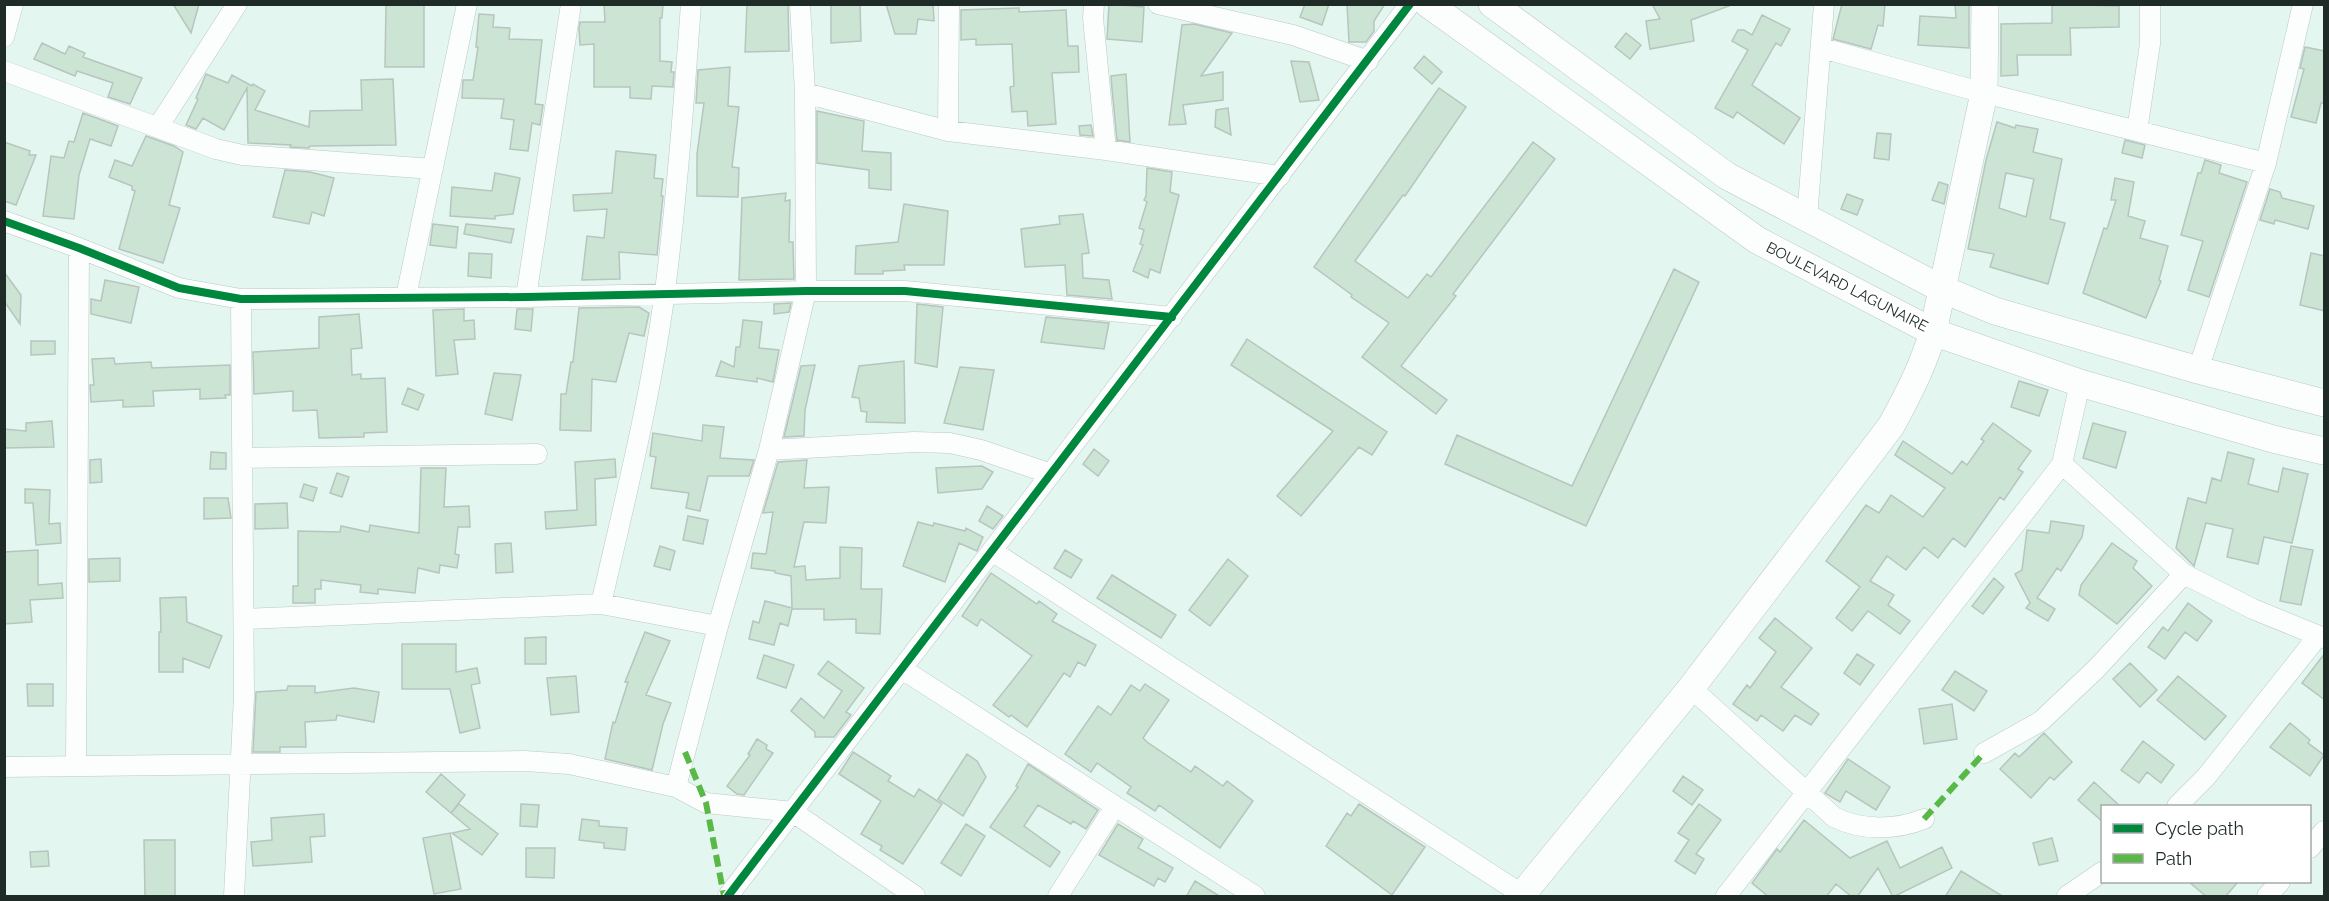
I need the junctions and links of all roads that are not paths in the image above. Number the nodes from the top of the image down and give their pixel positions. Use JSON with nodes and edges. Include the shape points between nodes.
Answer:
{"nodes":[{"id":1,"x":13,"y":4,"type":"edge"},
{"id":2,"x":237,"y":4,"type":"edge"},
{"id":3,"x":467,"y":4,"type":"edge"},
{"id":4,"x":571,"y":4,"type":"edge"},
{"id":5,"x":691,"y":4,"type":"edge"},
{"id":6,"x":800,"y":4,"type":"edge"},
{"id":7,"x":949,"y":4,"type":"edge"},
{"id":8,"x":1094,"y":4,"type":"edge"},
{"id":9,"x":1158,"y":4,"type":"edge"},
{"id":10,"x":1410,"y":4,"type":"edge"},
{"id":11,"x":1428,"y":4,"type":"edge"},
{"id":12,"x":1492,"y":4,"type":"edge"},
{"id":13,"x":1824,"y":4,"type":"edge"},
{"id":14,"x":1985,"y":4,"type":"edge"},
{"id":15,"x":2150,"y":4,"type":"edge"},
{"id":16,"x":2303,"y":4,"type":"edge"},
{"id":17,"x":4,"y":37,"type":"edge"},
{"id":18,"x":1822,"y":48,"type":"junction"},
{"id":19,"x":1368,"y":61,"type":"junction"},
{"id":20,"x":4,"y":72,"type":"edge"},
{"id":21,"x":804,"y":93,"type":"junction"},
{"id":22,"x":1984,"y":93,"type":"junction"},
{"id":23,"x":158,"y":127,"type":"junction"},
{"id":24,"x":948,"y":131,"type":"junction"},
{"id":25,"x":2137,"y":131,"type":"junction"},
{"id":26,"x":1106,"y":150,"type":"junction"},
{"id":27,"x":2266,"y":163,"type":"junction"},
{"id":28,"x":433,"y":169,"type":"junction"},
{"id":29,"x":1280,"y":176,"type":"junction"},
{"id":30,"x":1807,"y":218,"type":"junction"},
{"id":31,"x":4,"y":221,"type":"edge"},
{"id":32,"x":79,"y":248,"type":"junction"},
{"id":33,"x":1942,"y":289,"type":"junction"},
{"id":34,"x":806,"y":291,"type":"junction"},
{"id":35,"x":664,"y":293,"type":"junction"},
{"id":36,"x":406,"y":297,"type":"junction"},
{"id":37,"x":526,"y":297,"type":"junction"},
{"id":38,"x":241,"y":299,"type":"junction"},
{"id":39,"x":1172,"y":317,"type":"junction"},
{"id":40,"x":1933,"y":332,"type":"junction"},
{"id":41,"x":2198,"y":370,"type":"junction"},
{"id":42,"x":2080,"y":383,"type":"junction"},
{"id":43,"x":2325,"y":403,"type":"edge"},
{"id":44,"x":769,"y":450,"type":"junction"},
{"id":45,"x":2325,"y":451,"type":"edge"},
{"id":46,"x":537,"y":454,"type":"dead end"},
{"id":47,"x":244,"y":458,"type":"junction"},
{"id":48,"x":2062,"y":464,"type":"junction"},
{"id":49,"x":1051,"y":474,"type":"junction"},
{"id":50,"x":992,"y":551,"type":"junction"},
{"id":51,"x":2184,"y":574,"type":"junction"},
{"id":52,"x":601,"y":604,"type":"junction"},
{"id":53,"x":244,"y":619,"type":"junction"},
{"id":54,"x":718,"y":626,"type":"junction"},
{"id":55,"x":2321,"y":637,"type":"edge"},
{"id":56,"x":902,"y":669,"type":"junction"},
{"id":57,"x":1691,"y":688,"type":"junction"},
{"id":58,"x":1984,"y":753,"type":"dead end"},
{"id":59,"x":240,"y":765,"type":"junction"},
{"id":60,"x":76,"y":766,"type":"junction"},
{"id":61,"x":4,"y":767,"type":"edge"},
{"id":62,"x":676,"y":787,"type":"junction"},
{"id":63,"x":1807,"y":793,"type":"junction"},
{"id":64,"x":2179,"y":805,"type":"edge"},
{"id":65,"x":1115,"y":806,"type":"junction"},
{"id":66,"x":793,"y":812,"type":"junction"},
{"id":67,"x":1924,"y":819,"type":"dead end"},
{"id":68,"x":2325,"y":831,"type":"edge"},
{"id":69,"x":2311,"y":847,"type":"edge"},
{"id":70,"x":2101,"y":873,"type":"edge"},
{"id":71,"x":2279,"y":883,"type":"edge"},
{"id":72,"x":1522,"y":896,"type":"edge"},
{"id":73,"x":234,"y":897,"type":"edge"},
{"id":74,"x":728,"y":897,"type":"edge"},
{"id":75,"x":915,"y":897,"type":"edge"},
{"id":76,"x":1058,"y":897,"type":"edge"},
{"id":77,"x":1255,"y":897,"type":"edge"},
{"id":78,"x":1726,"y":897,"type":"edge"},
{"id":79,"x":2067,"y":897,"type":"edge"},
{"id":80,"x":2267,"y":897,"type":"edge"}],
"edges":[{"from":1,"to":17,"type":"street"},
{"from":2,"to":23,"type":"street"},
{"from":3,"to":28,"type":"street"},
{"from":4,"to":37,"type":"street"},
{"from":5,"to":35,"type":"street","via":[[679,170]]},
{"from":6,"to":21,"type":"street"},
{"from":7,"to":24,"type":"street"},
{"from":8,"to":26,"type":"street"},
{"from":9,"to":19,"type":"street","via":[[1293,34]]},
{"from":10,"to":19,"type":"street"},
{"from":11,"to":40,"type":"main road","name":"BOULEVARD LAGUNAIRE","via":[[1757,240]]},
{"from":12,"to":30,"type":"main road","via":[[1728,176]]},
{"from":13,"to":18,"type":"street"},
{"from":14,"to":22,"type":"main road"},
{"from":15,"to":25,"type":"street","via":[[2150,44]]},
{"from":16,"to":27,"type":"street"},
{"from":18,"to":22,"type":"street"},
{"from":18,"to":30,"type":"street"},
{"from":19,"to":29,"type":"street"},
{"from":20,"to":23,"type":"street"},
{"from":21,"to":24,"type":"street"},
{"from":21,"to":34,"type":"street"},
{"from":22,"to":25,"type":"street"},
{"from":22,"to":33,"type":"main road"},
{"from":23,"to":28,"type":"street","via":[[242,155]]},
{"from":24,"to":26,"type":"street"},
{"from":25,"to":27,"type":"street"},
{"from":26,"to":29,"type":"street"},
{"from":27,"to":41,"type":"street"},
{"from":28,"to":36,"type":"street"},
{"from":29,"to":39,"type":"street"},
{"from":30,"to":33,"type":"main road"},
{"from":31,"to":32,"type":"street"},
{"from":32,"to":38,"type":"street","via":[[179,288]]},
{"from":32,"to":60,"type":"street"},
{"from":33,"to":40,"type":"main road"},
{"from":33,"to":41,"type":"main road","via":[[1995,311]]},
{"from":34,"to":35,"type":"street"},
{"from":34,"to":39,"type":"street","via":[[938,293]]},
{"from":34,"to":44,"type":"street"},
{"from":35,"to":37,"type":"street"},
{"from":35,"to":52,"type":"street","via":[[636,451]]},
{"from":36,"to":37,"type":"street"},
{"from":36,"to":38,"type":"street"},
{"from":38,"to":47,"type":"street"},
{"from":39,"to":49,"type":"street"},
{"from":40,"to":42,"type":"main road","name":"BOULEVARD LAGUNAIRE"},
{"from":40,"to":57,"type":"main road","via":[[1910,393],[1891,426]]},
{"from":41,"to":43,"type":"main road"},
{"from":42,"to":45,"type":"main road","name":"BOULEVARD LAGUNAIRE"},
{"from":42,"to":48,"type":"street"},
{"from":44,"to":49,"type":"street","via":[[914,442],[950,444],[981,450]]},
{"from":44,"to":54,"type":"street"},
{"from":46,"to":47,"type":"street"},
{"from":47,"to":53,"type":"street"},
{"from":48,"to":51,"type":"street"},
{"from":48,"to":63,"type":"street"},
{"from":49,"to":50,"type":"street"},
{"from":50,"to":56,"type":"street"},
{"from":50,"to":72,"type":"street"},
{"from":51,"to":55,"type":"street"},
{"from":51,"to":58,"type":"street","via":[[2096,669],[2041,721]]},
{"from":52,"to":53,"type":"street"},
{"from":52,"to":54,"type":"street"},
{"from":53,"to":59,"type":"street"},
{"from":54,"to":62,"type":"street"},
{"from":55,"to":64,"type":"street"},
{"from":56,"to":65,"type":"street"},
{"from":56,"to":66,"type":"street"},
{"from":57,"to":63,"type":"street"},
{"from":57,"to":72,"type":"main road"},
{"from":59,"to":60,"type":"street"},
{"from":59,"to":62,"type":"street","via":[[525,760],[569,764]]},
{"from":59,"to":73,"type":"street"},
{"from":60,"to":61,"type":"street"},
{"from":62,"to":66,"type":"street","via":[[706,803]]},
{"from":63,"to":67,"type":"street","via":[[1844,822],[1879,827],[1910,825]]},
{"from":63,"to":78,"type":"street"},
{"from":65,"to":76,"type":"street"},
{"from":65,"to":77,"type":"street"},
{"from":66,"to":74,"type":"street"},
{"from":66,"to":75,"type":"street"},
{"from":68,"to":69,"type":"street"},
{"from":70,"to":79,"type":"street"},
{"from":71,"to":80,"type":"street"}]}
